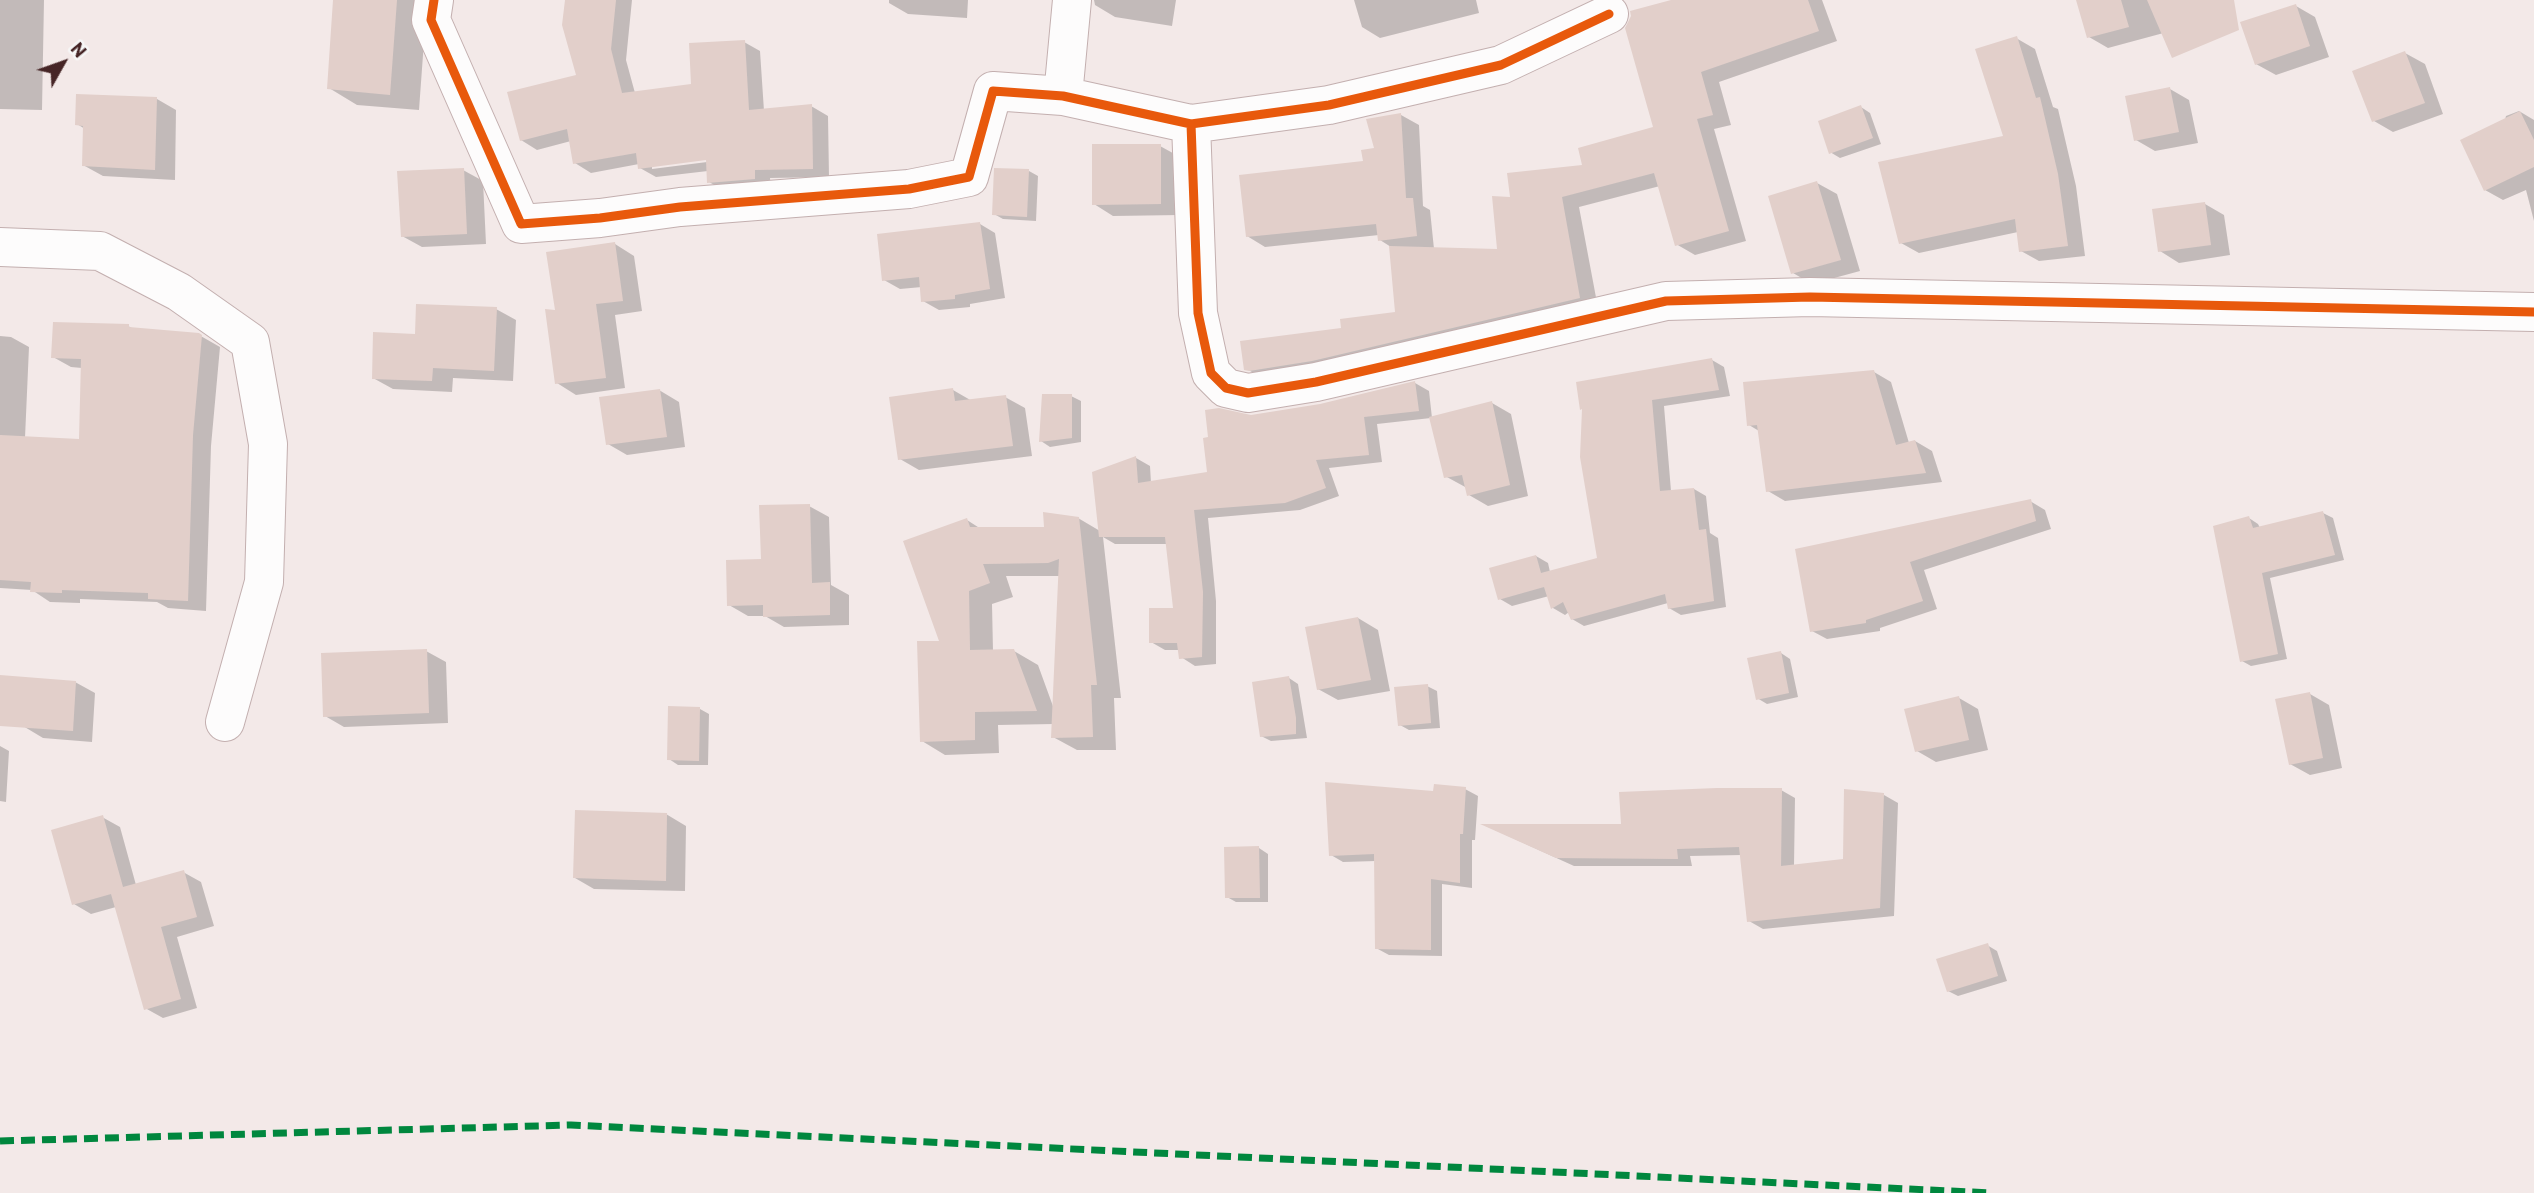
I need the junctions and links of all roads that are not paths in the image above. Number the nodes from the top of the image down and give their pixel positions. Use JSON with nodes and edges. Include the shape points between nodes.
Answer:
{"nodes":[{"id":1,"x":434,"y":0,"type":"edge"},
{"id":2,"x":1072,"y":0,"type":"edge"},
{"id":3,"x":1609,"y":14,"type":"dead end"},
{"id":4,"x":1063,"y":96,"type":"junction"},
{"id":5,"x":1191,"y":124,"type":"junction"},
{"id":6,"x":0,"y":247,"type":"edge"},
{"id":7,"x":2534,"y":312,"type":"edge"},
{"id":8,"x":225,"y":722,"type":"dead end"}],
"edges":[{"from":1,"to":4,"type":"street","via":[[431,20],[521,224],[909,189],[969,177],[993,91]]},
{"from":2,"to":4,"type":"street"},
{"from":3,"to":5,"type":"street","via":[[1501,65],[1329,105]]},
{"from":4,"to":5,"type":"street"},
{"from":5,"to":7,"type":"street","via":[[1198,313],[1208,361],[1211,373],[1226,388],[1248,393],[1667,301],[1810,297]]},
{"from":6,"to":8,"type":"street","via":[[100,251],[179,292],[250,342],[268,444],[264,582]]}]}
